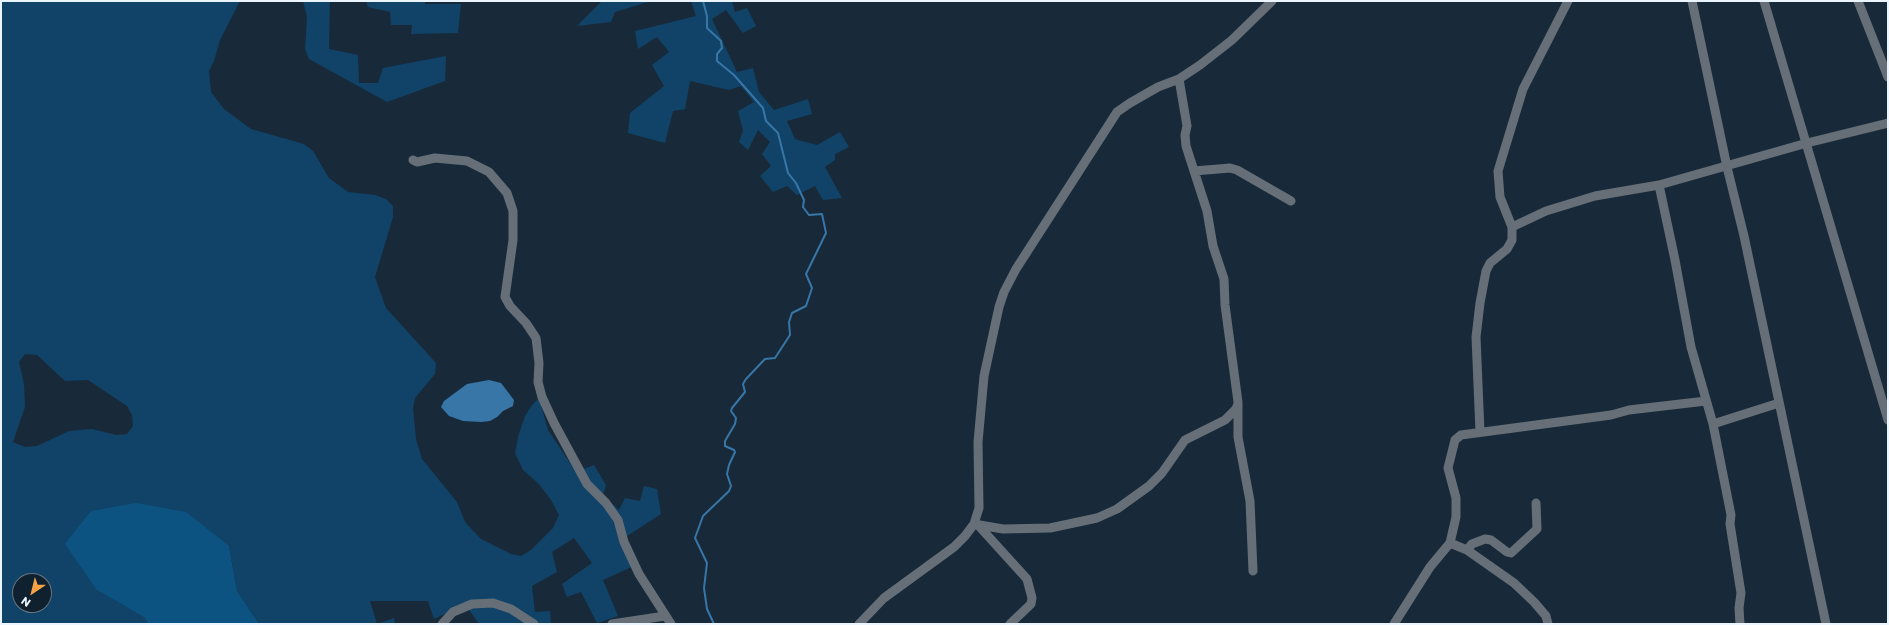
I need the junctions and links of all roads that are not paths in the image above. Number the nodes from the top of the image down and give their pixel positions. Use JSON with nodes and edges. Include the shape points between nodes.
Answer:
{"nodes":[{"id":1,"x":1272,"y":1,"type":"edge"},
{"id":2,"x":1568,"y":1,"type":"edge"},
{"id":3,"x":1692,"y":1,"type":"edge"},
{"id":4,"x":1764,"y":1,"type":"edge"},
{"id":5,"x":1858,"y":1,"type":"edge"},
{"id":6,"x":1888,"y":77,"type":"edge"},
{"id":7,"x":1179,"y":79,"type":"junction"},
{"id":8,"x":1888,"y":123,"type":"edge"},
{"id":9,"x":1807,"y":143,"type":"junction"},
{"id":10,"x":413,"y":160,"type":"dead end"},
{"id":11,"x":1727,"y":167,"type":"junction"},
{"id":12,"x":1194,"y":171,"type":"junction"},
{"id":13,"x":1659,"y":185,"type":"junction"},
{"id":14,"x":1291,"y":201,"type":"dead end"},
{"id":15,"x":1512,"y":227,"type":"junction"},
{"id":16,"x":1706,"y":401,"type":"junction"},
{"id":17,"x":1238,"y":402,"type":"junction"},
{"id":18,"x":1779,"y":403,"type":"junction"},
{"id":19,"x":1888,"y":420,"type":"edge"},
{"id":20,"x":1713,"y":424,"type":"junction"},
{"id":21,"x":1480,"y":432,"type":"junction"},
{"id":22,"x":1536,"y":503,"type":"dead end"},
{"id":23,"x":976,"y":524,"type":"junction"},
{"id":24,"x":1450,"y":542,"type":"junction"},
{"id":25,"x":1467,"y":550,"type":"junction"},
{"id":26,"x":1253,"y":570,"type":"dead end"},
{"id":27,"x":668,"y":620,"type":"edge"},
{"id":28,"x":864,"y":622,"type":"edge"},
{"id":29,"x":442,"y":624,"type":"edge"},
{"id":30,"x":534,"y":624,"type":"edge"},
{"id":31,"x":612,"y":624,"type":"edge"},
{"id":32,"x":1010,"y":624,"type":"edge"},
{"id":33,"x":1394,"y":624,"type":"edge"},
{"id":34,"x":1548,"y":624,"type":"edge"},
{"id":35,"x":1740,"y":624,"type":"edge"},
{"id":36,"x":1826,"y":624,"type":"edge"}],
"edges":[{"from":1,"to":7,"type":"street","via":[[1232,40]]},
{"from":2,"to":15,"type":"street","via":[[1523,90],[1498,171],[1500,197]]},
{"from":3,"to":11,"type":"street"},
{"from":4,"to":9,"type":"street"},
{"from":5,"to":6,"type":"street"},
{"from":7,"to":12,"type":"street","via":[[1187,126],[1186,146]]},
{"from":7,"to":23,"type":"street","via":[[1142,95],[1117,112],[1016,269],[1004,292],[984,376],[978,442],[979,508]]},
{"from":8,"to":9,"type":"street"},
{"from":9,"to":11,"type":"street"},
{"from":9,"to":19,"type":"street","via":[[1850,298]]},
{"from":10,"to":27,"type":"street","via":[[417,162],[435,158],[468,161],[489,172],[507,192],[513,212],[513,240],[505,297],[536,338],[538,382],[542,397],[587,484],[618,520],[624,542],[639,574]]},
{"from":11,"to":13,"type":"street"},
{"from":11,"to":18,"type":"street"},
{"from":12,"to":14,"type":"street","via":[[1230,168],[1237,170]]},
{"from":12,"to":17,"type":"street","via":[[1224,279]]},
{"from":13,"to":15,"type":"street","via":[[1595,196],[1546,212]]},
{"from":13,"to":16,"type":"street","via":[[1691,347]]},
{"from":15,"to":21,"type":"street","via":[[1510,244],[1490,263],[1486,271],[1480,304],[1476,337]]},
{"from":16,"to":20,"type":"street"},
{"from":16,"to":21,"type":"street"},
{"from":17,"to":23,"type":"street","via":[[1236,409],[1224,420],[1185,440],[1162,473],[1118,509],[1097,518],[1050,528],[1003,529]]},
{"from":17,"to":26,"type":"street","via":[[1238,437],[1250,501]]},
{"from":18,"to":20,"type":"street"},
{"from":18,"to":36,"type":"street"},
{"from":20,"to":35,"type":"street","via":[[1731,515],[1730,524],[1741,593]]},
{"from":21,"to":24,"type":"street","via":[[1461,435],[1455,440],[1452,450],[1448,468],[1456,498],[1456,517]]},
{"from":22,"to":25,"type":"street","via":[[1537,529],[1511,553],[1486,539],[1472,544]]},
{"from":23,"to":28,"type":"street","via":[[954,547],[884,598]]},
{"from":23,"to":32,"type":"street","via":[[1027,579],[1032,598],[1030,604]]},
{"from":24,"to":25,"type":"street"},
{"from":24,"to":33,"type":"street","via":[[1430,567]]},
{"from":25,"to":34,"type":"street","via":[[1514,583],[1546,616]]},
{"from":27,"to":31,"type":"street"},
{"from":29,"to":30,"type":"street","via":[[452,612],[472,604],[493,602],[511,609]]}]}
